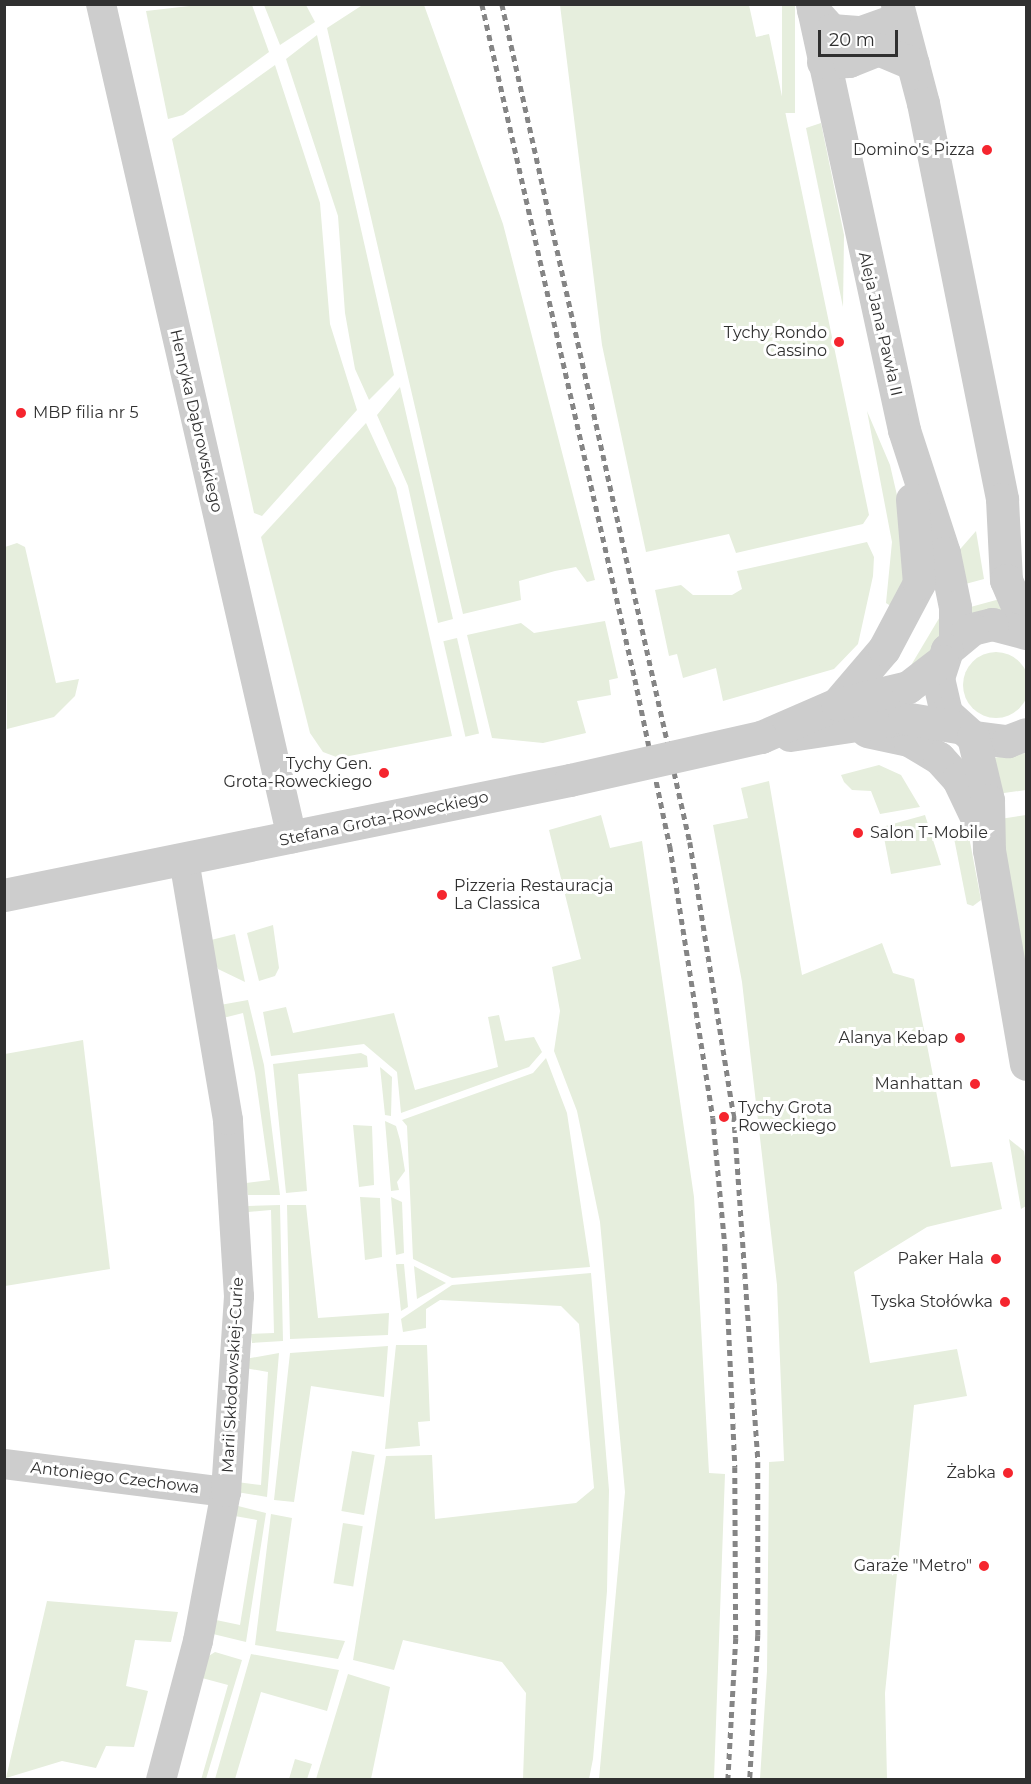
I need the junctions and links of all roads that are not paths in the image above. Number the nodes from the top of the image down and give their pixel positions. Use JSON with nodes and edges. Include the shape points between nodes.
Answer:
{"nodes":[{"id":1,"x":101,"y":4,"type":"edge"},
{"id":2,"x":812,"y":7,"type":"edge"},
{"id":3,"x":893,"y":15,"type":"edge"},
{"id":4,"x":836,"y":61,"type":"junction"},
{"id":5,"x":913,"y":64,"type":"junction"},
{"id":6,"x":904,"y":430,"type":"junction"},
{"id":7,"x":1002,"y":499,"type":"junction"},
{"id":8,"x":1026,"y":570,"type":"edge"},
{"id":9,"x":1026,"y":627,"type":"edge"},
{"id":10,"x":1026,"y":633,"type":"edge"},
{"id":11,"x":948,"y":651,"type":"junction"},
{"id":12,"x":846,"y":716,"type":"junction"},
{"id":13,"x":965,"y":732,"type":"junction"},
{"id":14,"x":1026,"y":734,"type":"edge"},
{"id":15,"x":292,"y":838,"type":"junction"},
{"id":16,"x":989,"y":850,"type":"junction"},
{"id":17,"x":184,"y":859,"type":"junction"},
{"id":18,"x":4,"y":895,"type":"edge"},
{"id":19,"x":1026,"y":1064,"type":"edge"},
{"id":20,"x":4,"y":1464,"type":"edge"},
{"id":21,"x":226,"y":1492,"type":"junction"},
{"id":22,"x":161,"y":1779,"type":"edge"}],
"edges":[{"from":1,"to":15,"type":"street","name":"Henryka Dąbrowskiego"},
{"from":2,"to":3,"type":"street","via":[[831,30],[861,32]]},
{"from":2,"to":4,"type":"street","name":"Aleja Jana Pawła II"},
{"from":3,"to":5,"type":"street"},
{"from":4,"to":5,"type":"street","via":[[878,49]]},
{"from":4,"to":6,"type":"street","name":"Aleja Jana Pawła II"},
{"from":5,"to":7,"type":"street"},
{"from":6,"to":11,"type":"street","name":"Aleja Jana Pawła II","via":[[944,553]]},
{"from":6,"to":12,"type":"street","via":[[919,583]]},
{"from":7,"to":8,"type":"street"},
{"from":7,"to":9,"type":"street","via":[[1006,580]]},
{"from":10,"to":11,"type":"street","name":"Stefana Grota-Roweckiego","via":[[992,624]]},
{"from":11,"to":12,"type":"street","name":"Stefana Grota-Roweckiego","via":[[908,687]]},
{"from":11,"to":13,"type":"street","name":"Aleja Jana Pawła II","via":[[939,696]]},
{"from":12,"to":13,"type":"street","name":"Stefana Grota-Roweckiego","via":[[916,717]]},
{"from":12,"to":15,"type":"street","name":"Stefana Grota-Roweckiego","bridge":true,"via":[[570,780]]},
{"from":12,"to":16,"type":"street","via":[[909,740],[939,758],[971,803]]},
{"from":13,"to":14,"type":"street","name":"Stefana Grota-Roweckiego","via":[[1008,741]]},
{"from":13,"to":16,"type":"street","name":"Aleja Jana Pawła II","via":[[988,800]]},
{"from":15,"to":17,"type":"street","name":"Stefana Grota-Roweckiego"},
{"from":16,"to":19,"type":"street"},
{"from":17,"to":18,"type":"street","name":"Stefana Grota-Roweckiego"},
{"from":17,"to":21,"type":"street","name":"Marii Skłodowskiej-Curie","via":[[222,1071],[237,1230],[237,1349]]},
{"from":20,"to":21,"type":"street","name":"Antoniego Czechowa"},
{"from":21,"to":22,"type":"street","name":"Marii Skłodowskiej-Curie","via":[[198,1641]]}]}
